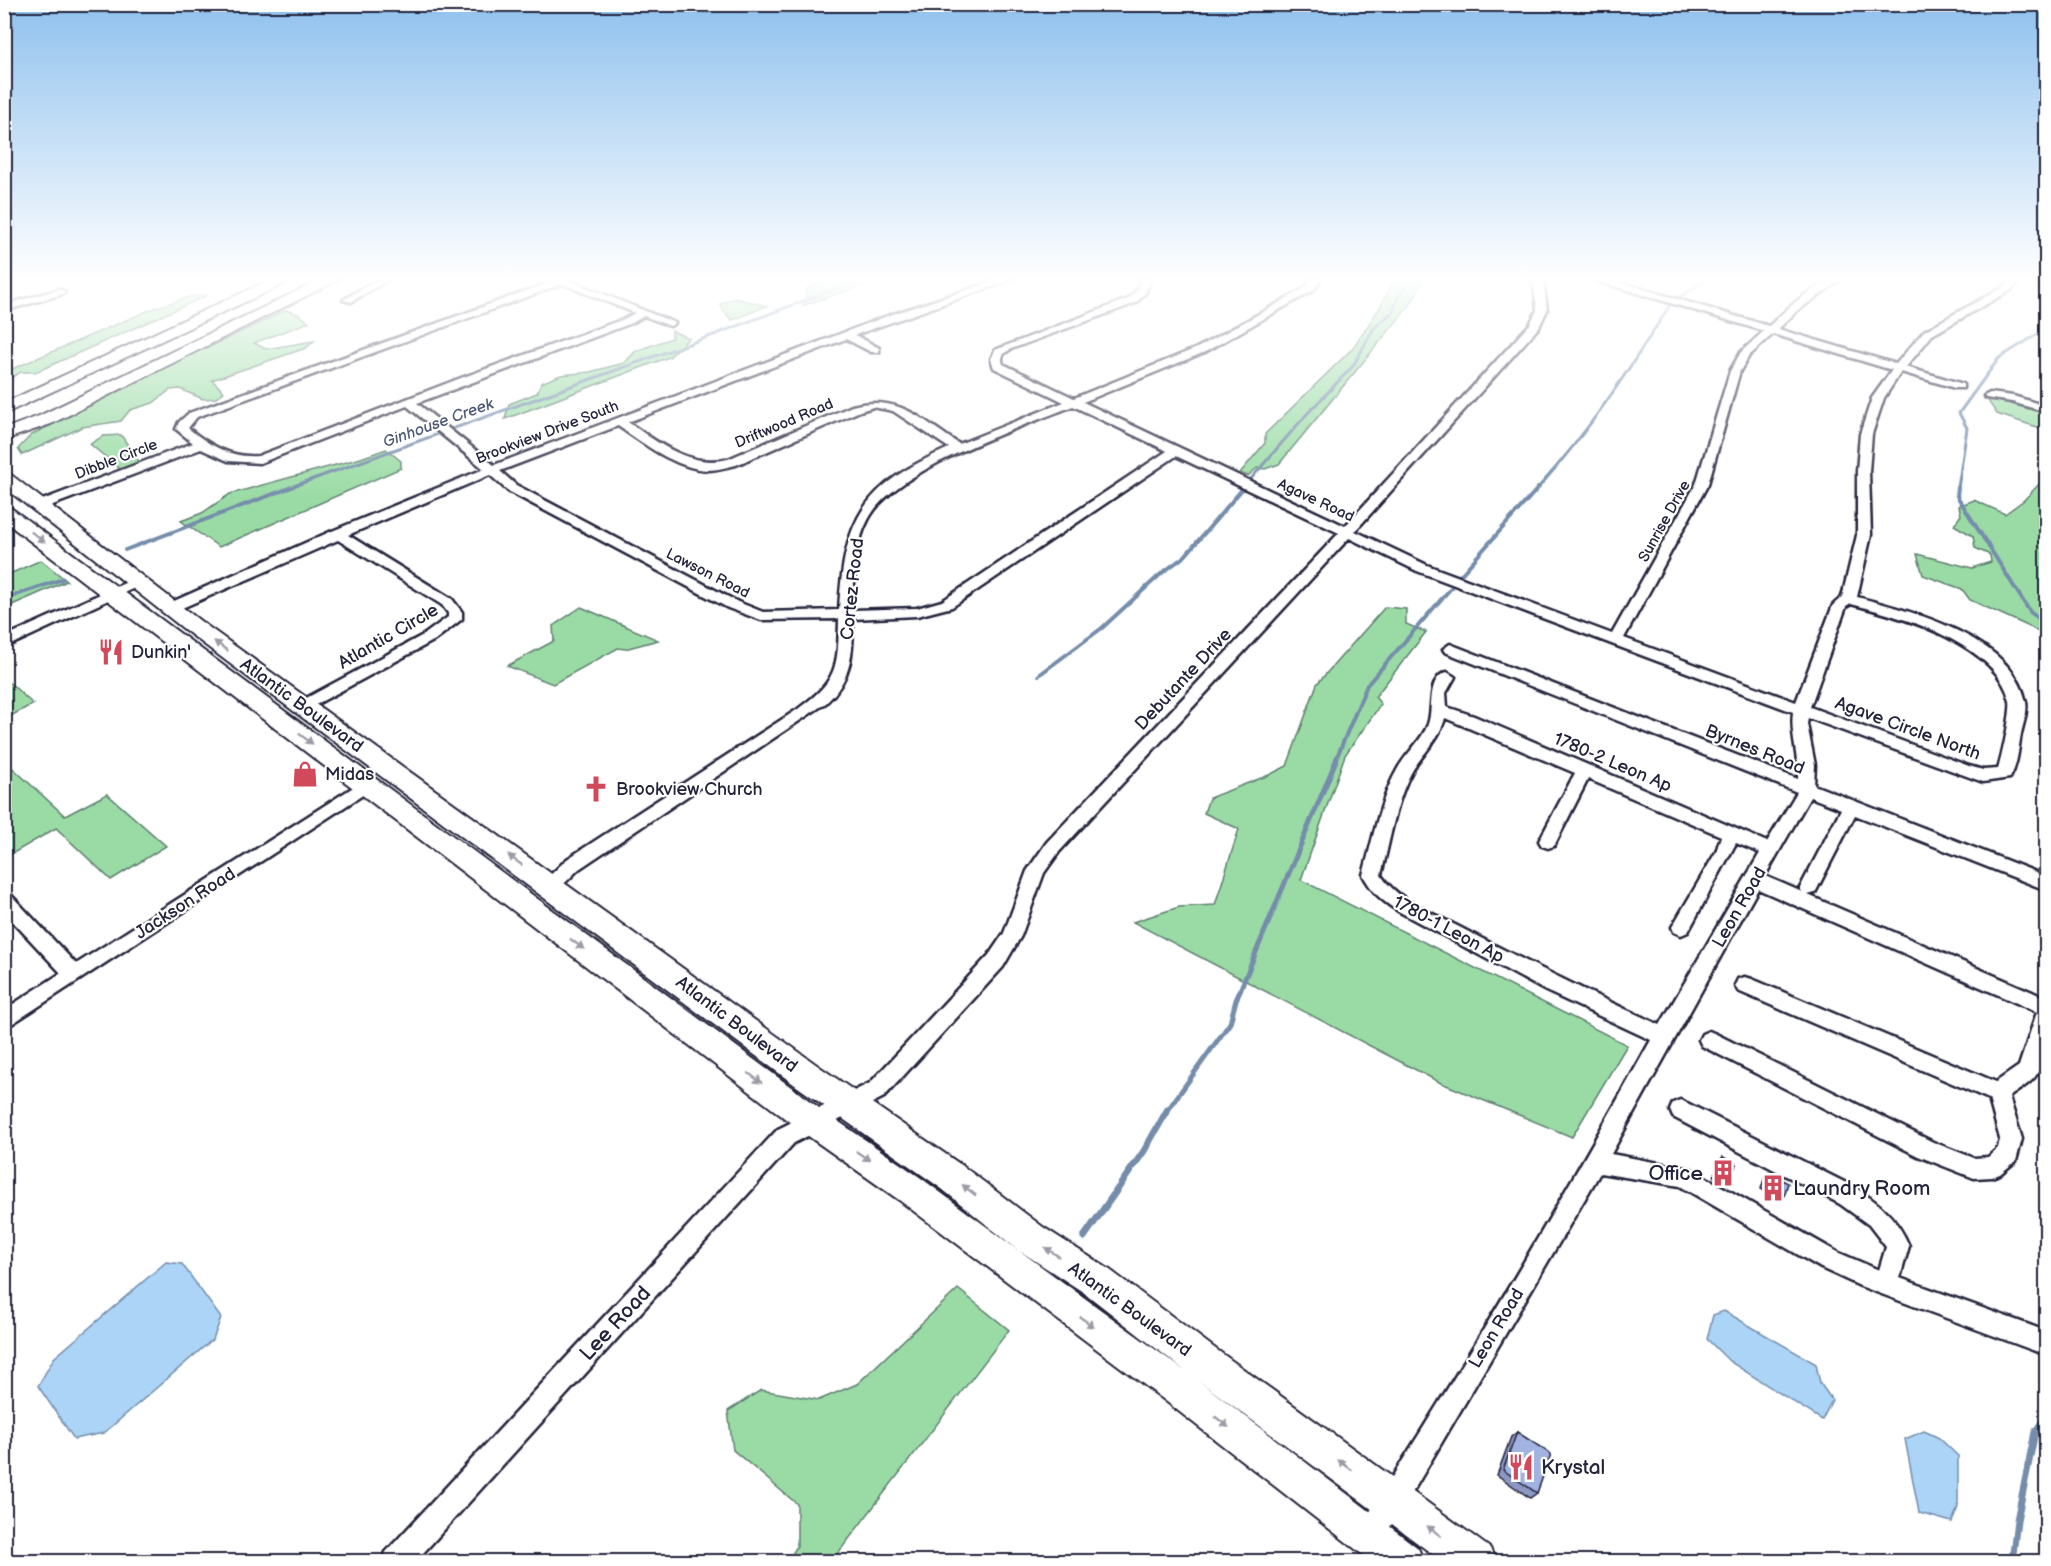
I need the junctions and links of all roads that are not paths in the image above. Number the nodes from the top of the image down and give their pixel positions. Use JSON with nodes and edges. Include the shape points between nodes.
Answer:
{"nodes":[{"id":1,"x":98,"y":352,"type":"edge"},
{"id":2,"x":126,"y":352,"type":"edge"},
{"id":3,"x":165,"y":352,"type":"edge"},
{"id":4,"x":184,"y":352,"type":"edge"},
{"id":5,"x":365,"y":352,"type":"edge"},
{"id":6,"x":544,"y":352,"type":"edge"},
{"id":7,"x":800,"y":352,"type":"edge"},
{"id":8,"x":999,"y":352,"type":"edge"},
{"id":9,"x":1194,"y":352,"type":"edge"},
{"id":10,"x":1510,"y":352,"type":"edge"},
{"id":11,"x":1747,"y":352,"type":"edge"},
{"id":12,"x":1844,"y":352,"type":"edge"},
{"id":13,"x":1912,"y":352,"type":"edge"},
{"id":14,"x":1898,"y":369,"type":"junction"},
{"id":15,"x":1959,"y":386,"type":"dead end"},
{"id":16,"x":4,"y":393,"type":"edge"},
{"id":17,"x":1990,"y":396,"type":"dead end"},
{"id":18,"x":409,"y":402,"type":"junction"},
{"id":19,"x":1072,"y":402,"type":"junction"},
{"id":20,"x":4,"y":409,"type":"edge"},
{"id":21,"x":2046,"y":409,"type":"edge"},
{"id":22,"x":45,"y":420,"type":"junction"},
{"id":23,"x":619,"y":421,"type":"junction"},
{"id":24,"x":5,"y":424,"type":"edge"},
{"id":25,"x":4,"y":435,"type":"edge"},
{"id":26,"x":202,"y":444,"type":"junction"},
{"id":27,"x":4,"y":448,"type":"edge"},
{"id":28,"x":958,"y":450,"type":"junction"},
{"id":29,"x":1175,"y":451,"type":"junction"},
{"id":30,"x":490,"y":471,"type":"junction"},
{"id":31,"x":4,"y":478,"type":"edge"},
{"id":32,"x":41,"y":505,"type":"junction"},
{"id":33,"x":4,"y":512,"type":"edge"},
{"id":34,"x":1347,"y":532,"type":"junction"},
{"id":35,"x":337,"y":534,"type":"junction"},
{"id":36,"x":136,"y":582,"type":"junction"},
{"id":37,"x":112,"y":592,"type":"junction"},
{"id":38,"x":1849,"y":599,"type":"junction"},
{"id":39,"x":170,"y":608,"type":"junction"},
{"id":40,"x":847,"y":614,"type":"junction"},
{"id":41,"x":1616,"y":640,"type":"junction"},
{"id":42,"x":4,"y":643,"type":"edge"},
{"id":43,"x":1450,"y":649,"type":"dead end"},
{"id":44,"x":1447,"y":677,"type":"dead end"},
{"id":45,"x":259,"y":704,"type":"junction"},
{"id":46,"x":304,"y":706,"type":"junction"},
{"id":47,"x":1801,"y":709,"type":"junction"},
{"id":48,"x":1439,"y":710,"type":"junction"},
{"id":49,"x":1584,"y":771,"type":"junction"},
{"id":50,"x":366,"y":785,"type":"junction"},
{"id":51,"x":1806,"y":790,"type":"junction"},
{"id":52,"x":1851,"y":806,"type":"junction"},
{"id":53,"x":1731,"y":834,"type":"junction"},
{"id":54,"x":1548,"y":841,"type":"dead end"},
{"id":55,"x":1772,"y":851,"type":"junction"},
{"id":56,"x":1756,"y":879,"type":"junction"},
{"id":57,"x":2046,"y":883,"type":"edge"},
{"id":58,"x":497,"y":884,"type":"junction"},
{"id":59,"x":549,"y":885,"type":"junction"},
{"id":60,"x":1809,"y":888,"type":"dead end"},
{"id":61,"x":4,"y":899,"type":"edge"},
{"id":62,"x":526,"y":905,"type":"junction"},
{"id":63,"x":579,"y":907,"type":"junction"},
{"id":64,"x":1681,"y":927,"type":"dead end"},
{"id":65,"x":75,"y":975,"type":"junction"},
{"id":66,"x":1744,"y":985,"type":"dead end"},
{"id":67,"x":2046,"y":1007,"type":"edge"},
{"id":68,"x":2046,"y":1015,"type":"edge"},
{"id":69,"x":4,"y":1021,"type":"edge"},
{"id":70,"x":1664,"y":1035,"type":"junction"},
{"id":71,"x":1709,"y":1040,"type":"dead end"},
{"id":72,"x":1998,"y":1093,"type":"junction"},
{"id":73,"x":850,"y":1105,"type":"junction"},
{"id":74,"x":1680,"y":1110,"type":"dead end"},
{"id":75,"x":815,"y":1123,"type":"junction"},
{"id":76,"x":1595,"y":1162,"type":"junction"},
{"id":77,"x":1887,"y":1284,"type":"junction"},
{"id":78,"x":2046,"y":1343,"type":"edge"},
{"id":79,"x":1393,"y":1500,"type":"junction"},
{"id":80,"x":1370,"y":1536,"type":"junction"},
{"id":81,"x":396,"y":1562,"type":"edge"},
{"id":82,"x":1404,"y":1562,"type":"edge"},
{"id":83,"x":1476,"y":1562,"type":"edge"}],
"edges":[{"from":1,"to":16,"type":"highway"},
{"from":2,"to":20,"type":"highway"},
{"from":3,"to":24,"type":"highway"},
{"from":4,"to":22,"type":"highway"},
{"from":5,"to":26,"type":"street","via":[[193,416],[182,429]]},
{"from":6,"to":18,"type":"street"},
{"from":7,"to":23,"type":"street","name":"Brookview Drive South"},
{"from":8,"to":19,"type":"street","name":"Agave Road","via":[[998,366]]},
{"from":9,"to":19,"type":"street","name":"Cortez Road"},
{"from":10,"to":34,"type":"street","name":"Debutante Drive"},
{"from":11,"to":41,"type":"street","name":"Sunrise Drive","via":[[1735,371],[1702,484]]},
{"from":12,"to":14,"type":"street"},
{"from":13,"to":14,"type":"street","name":"Leon Road"},
{"from":14,"to":15,"type":"street"},
{"from":14,"to":38,"type":"street","name":"Leon Road","via":[[1878,398],[1866,434],[1864,535]]},
{"from":17,"to":21,"type":"street"},
{"from":18,"to":26,"type":"street","via":[[260,459],[233,460]]},
{"from":18,"to":30,"type":"street","name":"Lawson Road","via":[[474,453]]},
{"from":19,"to":28,"type":"street","name":"Cortez Road"},
{"from":19,"to":29,"type":"street","name":"Agave Road"},
{"from":22,"to":25,"type":"highway"},
{"from":22,"to":27,"type":"highway","via":[[17,435]]},
{"from":23,"to":28,"type":"street","name":"Driftwood Road","via":[[657,447],[703,466],[714,466],[732,462],[856,408],[881,404],[911,416]]},
{"from":23,"to":30,"type":"street","name":"Brookview Drive South"},
{"from":26,"to":32,"type":"street","name":"Dibble Circle"},
{"from":28,"to":40,"type":"street","name":"Cortez Road","via":[[907,475],[867,510],[858,525],[853,547]]},
{"from":29,"to":34,"type":"street","name":"Agave Road"},
{"from":29,"to":40,"type":"street","name":"Lawson Road","via":[[947,604],[917,612]]},
{"from":30,"to":35,"type":"street","name":"Brookview Drive South"},
{"from":30,"to":40,"type":"street","name":"Lawson Road","via":[[544,507],[750,612],[774,616]]},
{"from":31,"to":32,"type":"highway","name":"Atlantic Boulevard"},
{"from":32,"to":36,"type":"highway","name":"Atlantic Boulevard"},
{"from":33,"to":37,"type":"highway","name":"Atlantic Boulevard","one_way":true},
{"from":34,"to":41,"type":"street","name":"Agave Road","via":[[1422,568]]},
{"from":34,"to":73,"type":"street","name":"Debutante Drive","via":[[1053,847],[1036,870],[1012,936],[996,961],[877,1090]]},
{"from":35,"to":39,"type":"street","name":"Brookview Drive South"},
{"from":35,"to":46,"type":"street","name":"Atlantic Circle","via":[[447,602],[455,619],[430,637]]},
{"from":36,"to":37,"type":"street"},
{"from":36,"to":39,"type":"highway","name":"Atlantic Boulevard"},
{"from":37,"to":42,"type":"street"},
{"from":37,"to":45,"type":"highway","name":"Atlantic Boulevard"},
{"from":38,"to":47,"type":"street","name":"Leon Road","via":[[1840,605]]},
{"from":38,"to":47,"type":"street","name":"Agave Circle North","via":[[1932,624],[1968,643],[2003,671],[2018,701],[2008,766],[2004,774],[1983,776]]},
{"from":46,"to":39,"type":"highway","name":"Atlantic Boulevard","one_way":true},
{"from":40,"to":59,"type":"street","name":"Cortez Road","via":[[842,671],[822,699],[573,864]]},
{"from":41,"to":47,"type":"street","name":"Agave Road"},
{"from":43,"to":51,"type":"street","name":"Byrnes Road"},
{"from":44,"to":48,"type":"street","name":"1780-1 Leon Ap","via":[[1438,693]]},
{"from":45,"to":46,"type":"highway","via":[[278,704],[293,712]]},
{"from":45,"to":50,"type":"highway","name":"Atlantic Boulevard","one_way":true},
{"from":59,"to":46,"type":"highway","name":"Atlantic Boulevard","one_way":true},
{"from":47,"to":51,"type":"street","name":"Leon Road"},
{"from":48,"to":49,"type":"street","name":"1780-2 Leon Ap"},
{"from":48,"to":70,"type":"street","name":"1780-1 Leon Ap","via":[[1435,727],[1404,771],[1392,800],[1372,875],[1376,883],[1384,894],[1404,906],[1553,985]]},
{"from":49,"to":53,"type":"street","name":"1780-2 Leon Ap"},
{"from":49,"to":54,"type":"street"},
{"from":50,"to":58,"type":"highway","name":"Atlantic Boulevard"},
{"from":50,"to":65,"type":"street","name":"Jackson Road"},
{"from":51,"to":52,"type":"street","name":"Byrnes Road"},
{"from":51,"to":55,"type":"street","name":"Leon Road"},
{"from":52,"to":57,"type":"street","name":"Byrnes Road"},
{"from":52,"to":60,"type":"street"},
{"from":53,"to":55,"type":"street","name":"1780-2 Leon Ap"},
{"from":53,"to":64,"type":"street"},
{"from":55,"to":56,"type":"street","name":"Leon Road"},
{"from":56,"to":67,"type":"street"},
{"from":56,"to":70,"type":"street","name":"Leon Road"},
{"from":58,"to":59,"type":"highway","via":[[519,882],[533,892]]},
{"from":58,"to":62,"type":"highway","name":"Atlantic Boulevard"},
{"from":59,"to":63,"type":"highway","name":"Atlantic Boulevard"},
{"from":61,"to":65,"type":"street"},
{"from":62,"to":63,"type":"highway","via":[[536,899],[560,911]]},
{"from":62,"to":75,"type":"highway","name":"Atlantic Boulevard","one_way":true},
{"from":63,"to":73,"type":"highway","name":"Atlantic Boulevard"},
{"from":65,"to":69,"type":"street","name":"Jackson Road"},
{"from":66,"to":72,"type":"street"},
{"from":68,"to":72,"type":"street","via":[[2027,1072]]},
{"from":70,"to":76,"type":"street","name":"Leon Road"},
{"from":71,"to":72,"type":"street","via":[[1926,1149],[1974,1168],[1992,1167],[2008,1154],[2011,1139]]},
{"from":73,"to":75,"type":"street","name":"Lee Road"},
{"from":79,"to":73,"type":"highway","name":"Atlantic Boulevard","one_way":true},
{"from":74,"to":77,"type":"street","via":[[1874,1213],[1890,1229],[1898,1246]]},
{"from":75,"to":80,"type":"highway","name":"Atlantic Boulevard","one_way":true,"via":[[1176,1386]]},
{"from":75,"to":81,"type":"street","name":"Lee Road","via":[[786,1136]]},
{"from":76,"to":77,"type":"street","via":[[1683,1176],[1829,1260]]},
{"from":76,"to":79,"type":"street","name":"Leon Road"},
{"from":77,"to":78,"type":"street"},
{"from":79,"to":80,"type":"street","name":"Leon Road"},
{"from":83,"to":79,"type":"highway","name":"Atlantic Boulevard","one_way":true},
{"from":80,"to":82,"type":"highway","name":"Atlantic Boulevard"}]}
